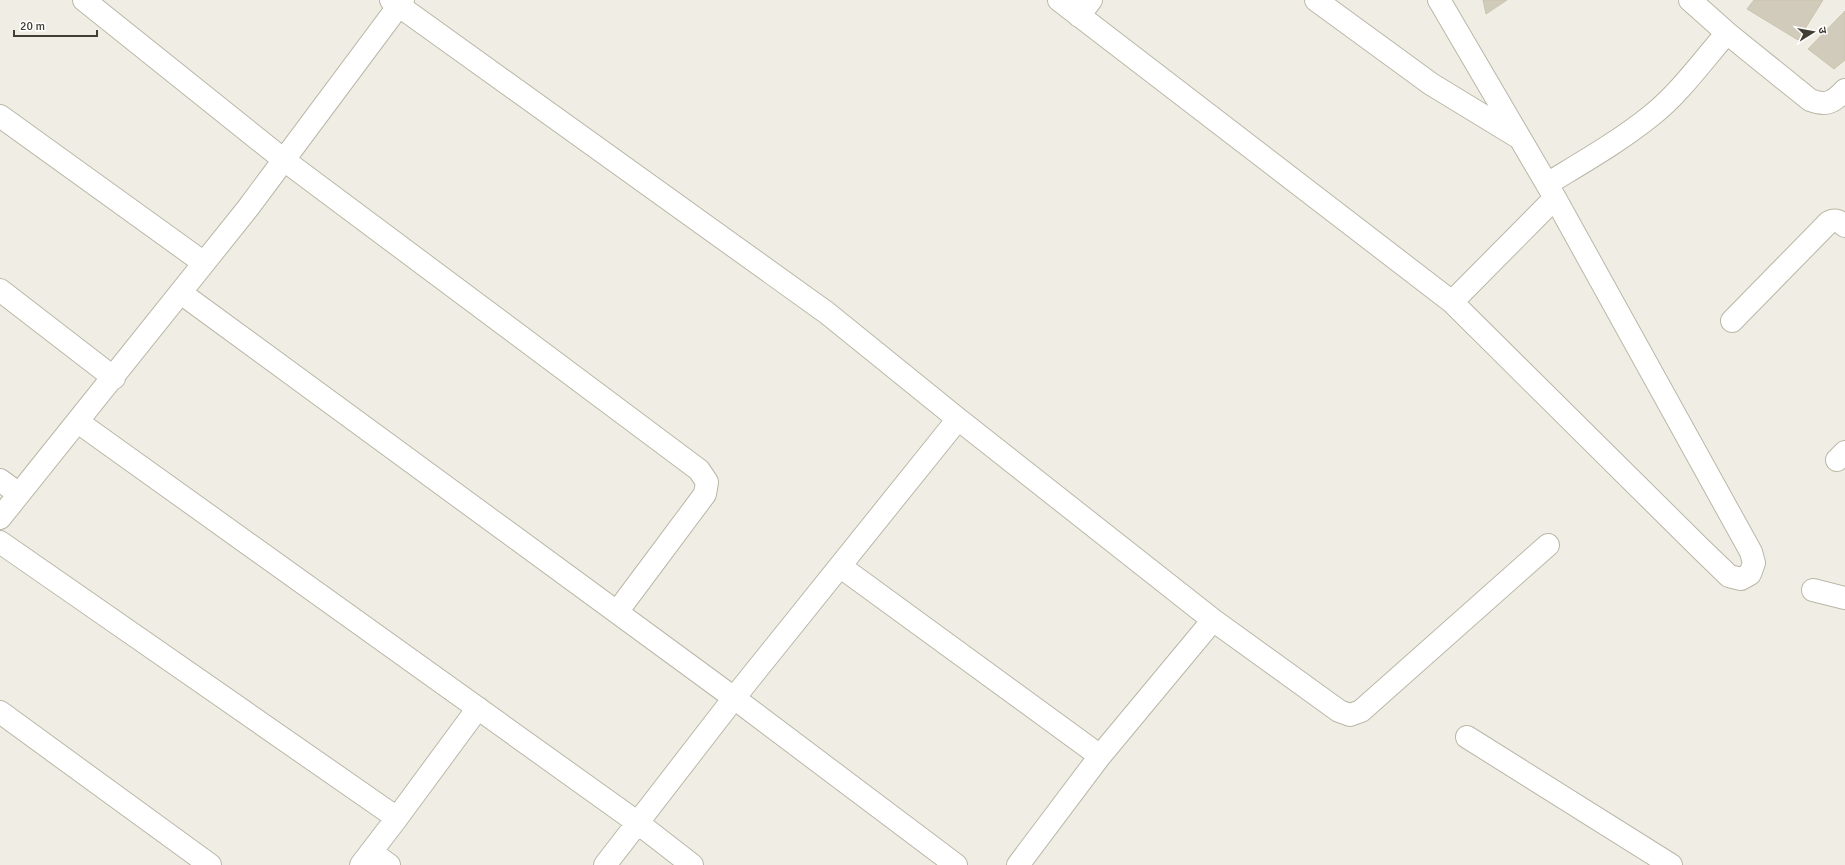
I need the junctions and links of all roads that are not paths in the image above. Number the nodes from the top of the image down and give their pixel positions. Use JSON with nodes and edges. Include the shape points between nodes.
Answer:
{"nodes":[{"id":1,"x":84,"y":0,"type":"edge"},
{"id":2,"x":1059,"y":0,"type":"edge"},
{"id":3,"x":1316,"y":0,"type":"edge"},
{"id":4,"x":1440,"y":0,"type":"edge"},
{"id":5,"x":1690,"y":0,"type":"edge"},
{"id":6,"x":398,"y":2,"type":"edge"},
{"id":7,"x":1085,"y":8,"type":"edge"},
{"id":8,"x":1727,"y":33,"type":"junction"},
{"id":9,"x":1845,"y":90,"type":"edge"},
{"id":10,"x":0,"y":116,"type":"edge"},
{"id":11,"x":1520,"y":139,"type":"junction"},
{"id":12,"x":284,"y":160,"type":"junction"},
{"id":13,"x":1551,"y":191,"type":"junction"},
{"id":14,"x":1845,"y":226,"type":"edge"},
{"id":15,"x":204,"y":263,"type":"junction"},
{"id":16,"x":0,"y":290,"type":"edge"},
{"id":17,"x":181,"y":293,"type":"junction"},
{"id":18,"x":1452,"y":302,"type":"junction"},
{"id":19,"x":1732,"y":321,"type":"dead end"},
{"id":20,"x":114,"y":378,"type":"junction"},
{"id":21,"x":958,"y":419,"type":"junction"},
{"id":22,"x":78,"y":422,"type":"junction"},
{"id":23,"x":0,"y":480,"type":"edge"},
{"id":24,"x":19,"y":494,"type":"junction"},
{"id":25,"x":0,"y":518,"type":"edge"},
{"id":26,"x":0,"y":542,"type":"edge"},
{"id":27,"x":1548,"y":545,"type":"dead end"},
{"id":28,"x":841,"y":567,"type":"junction"},
{"id":29,"x":1813,"y":590,"type":"dead end"},
{"id":30,"x":1845,"y":598,"type":"edge"},
{"id":31,"x":616,"y":612,"type":"junction"},
{"id":32,"x":1213,"y":620,"type":"junction"},
{"id":33,"x":734,"y":698,"type":"junction"},
{"id":34,"x":478,"y":708,"type":"junction"},
{"id":35,"x":0,"y":712,"type":"edge"},
{"id":36,"x":1467,"y":737,"type":"dead end"},
{"id":37,"x":1100,"y":756,"type":"junction"},
{"id":38,"x":397,"y":818,"type":"junction"},
{"id":39,"x":638,"y":823,"type":"junction"},
{"id":40,"x":366,"y":859,"type":"edge"},
{"id":41,"x":210,"y":865,"type":"edge"},
{"id":42,"x":389,"y":865,"type":"edge"},
{"id":43,"x":605,"y":865,"type":"edge"},
{"id":44,"x":692,"y":865,"type":"edge"},
{"id":45,"x":956,"y":865,"type":"edge"},
{"id":46,"x":1018,"y":865,"type":"edge"},
{"id":47,"x":1671,"y":865,"type":"edge"}],
"edges":[{"from":1,"to":12,"type":"street"},
{"from":2,"to":7,"type":"street"},
{"from":3,"to":11,"type":"street","via":[[1431,84]]},
{"from":4,"to":11,"type":"street"},
{"from":5,"to":8,"type":"street"},
{"from":6,"to":12,"type":"street"},
{"from":6,"to":21,"type":"street","via":[[827,313]]},
{"from":7,"to":18,"type":"street"},
{"from":8,"to":9,"type":"street","via":[[1810,100],[1822,104],[1833,100]]},
{"from":8,"to":13,"type":"street","via":[[1653,115]]},
{"from":10,"to":15,"type":"street"},
{"from":11,"to":13,"type":"street"},
{"from":12,"to":15,"type":"street"},
{"from":12,"to":31,"type":"street","via":[[699,470],[707,482],[705,494]]},
{"from":13,"to":18,"type":"street"},
{"from":13,"to":18,"type":"street","via":[[1752,552],[1754,563],[1750,574],[1741,579],[1729,576]]},
{"from":14,"to":19,"type":"street","via":[[1838,220],[1829,222]]},
{"from":15,"to":17,"type":"street"},
{"from":16,"to":20,"type":"street"},
{"from":17,"to":20,"type":"street"},
{"from":17,"to":31,"type":"street"},
{"from":20,"to":22,"type":"street"},
{"from":21,"to":28,"type":"street"},
{"from":21,"to":32,"type":"street"},
{"from":22,"to":24,"type":"street"},
{"from":22,"to":34,"type":"street"},
{"from":23,"to":24,"type":"street"},
{"from":24,"to":25,"type":"street"},
{"from":26,"to":38,"type":"street"},
{"from":27,"to":32,"type":"street","via":[[1361,711],[1350,715],[1339,711]]},
{"from":28,"to":33,"type":"street"},
{"from":28,"to":37,"type":"street"},
{"from":29,"to":30,"type":"street"},
{"from":31,"to":33,"type":"street"},
{"from":32,"to":37,"type":"street"},
{"from":33,"to":39,"type":"street"},
{"from":33,"to":45,"type":"street"},
{"from":34,"to":38,"type":"street"},
{"from":34,"to":39,"type":"street"},
{"from":35,"to":41,"type":"street"},
{"from":36,"to":47,"type":"street"},
{"from":37,"to":46,"type":"street"},
{"from":38,"to":40,"type":"street"},
{"from":39,"to":43,"type":"street"},
{"from":39,"to":44,"type":"street"},
{"from":40,"to":42,"type":"street"}]}
